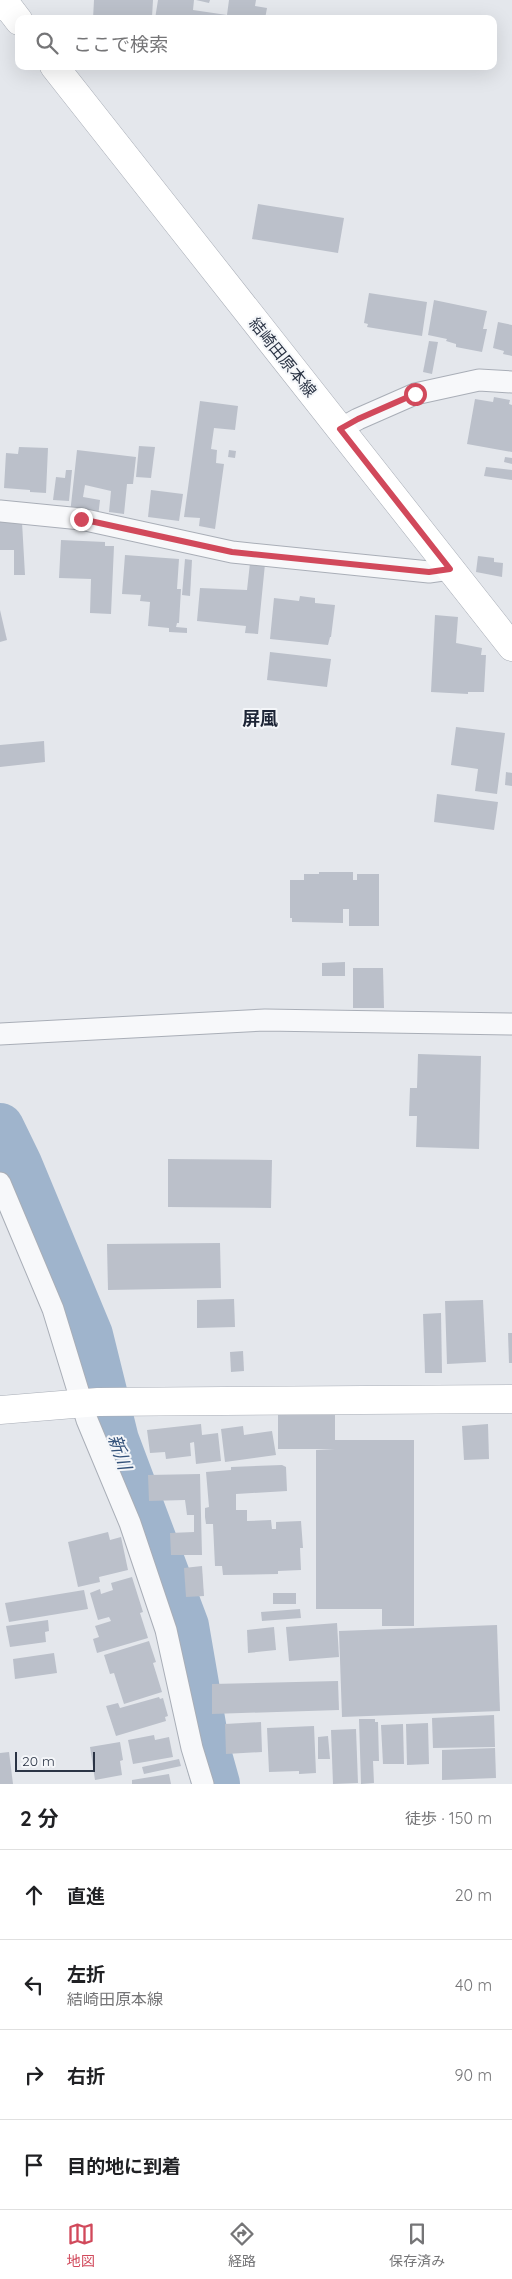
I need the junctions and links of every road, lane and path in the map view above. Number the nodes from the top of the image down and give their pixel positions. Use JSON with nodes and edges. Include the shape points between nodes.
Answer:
{"nodes":[{"id":1,"x":3,"y":0,"type":"edge"},
{"id":2,"x":15,"y":16,"type":"edge"},
{"id":3,"x":57,"y":70,"type":"edge"},
{"id":4,"x":512,"y":382,"type":"edge"},
{"id":5,"x":340,"y":429,"type":"junction"},
{"id":6,"x":0,"y":511,"type":"edge"},
{"id":7,"x":450,"y":569,"type":"junction"},
{"id":8,"x":512,"y":647,"type":"edge"},
{"id":9,"x":512,"y":1024,"type":"edge"},
{"id":10,"x":0,"y":1034,"type":"edge"},
{"id":11,"x":0,"y":1183,"type":"edge"},
{"id":12,"x":512,"y":1399,"type":"edge"},
{"id":13,"x":99,"y":1402,"type":"junction"},
{"id":14,"x":0,"y":1410,"type":"edge"},
{"id":15,"x":203,"y":1784,"type":"edge"}],
"edges":[{"from":1,"to":2,"type":"main road"},
{"from":3,"to":5,"type":"main road","name":"結崎田原本線"},
{"from":4,"to":5,"type":"street","via":[[479,380],[415,394]]},
{"from":5,"to":7,"type":"main road","name":"結崎田原本線"},
{"from":6,"to":7,"type":"street","via":[[81,519],[232,552],[429,572]]},
{"from":7,"to":8,"type":"main road","name":"結崎田原本線"},
{"from":9,"to":10,"type":"street","via":[[265,1020]]},
{"from":11,"to":13,"type":"street","via":[[53,1310]]},
{"from":12,"to":13,"type":"main road"},
{"from":13,"to":14,"type":"main road"},
{"from":13,"to":15,"type":"street","via":[[87,1420],[130,1523],[166,1630]]}]}
